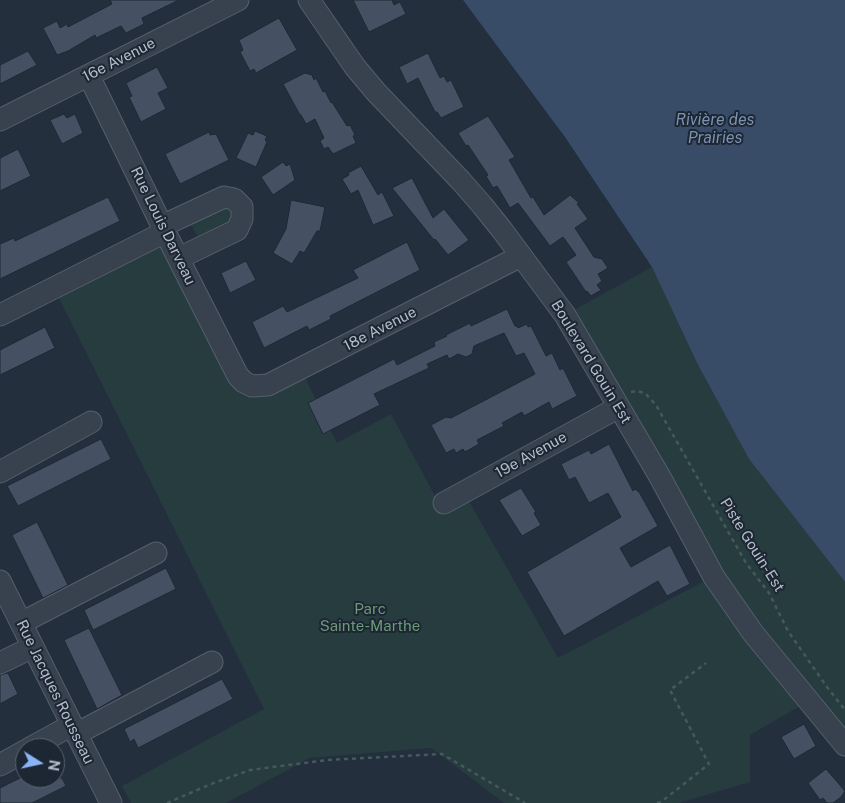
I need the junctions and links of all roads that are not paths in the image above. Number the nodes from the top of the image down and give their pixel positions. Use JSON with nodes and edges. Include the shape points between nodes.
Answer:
{"nodes":[{"id":1,"x":238,"y":0,"type":"edge"},
{"id":2,"x":309,"y":0,"type":"edge"},
{"id":3,"x":89,"y":76,"type":"junction"},
{"id":4,"x":0,"y":120,"type":"edge"},
{"id":5,"x":164,"y":229,"type":"junction"},
{"id":6,"x":521,"y":256,"type":"junction"},
{"id":7,"x":179,"y":258,"type":"junction"},
{"id":8,"x":0,"y":315,"type":"edge"},
{"id":9,"x":238,"y":376,"type":"joint"},
{"id":10,"x":615,"y":402,"type":"junction"},
{"id":11,"x":91,"y":422,"type":"dead end"},
{"id":12,"x":0,"y":472,"type":"edge"},
{"id":13,"x":444,"y":503,"type":"dead end"},
{"id":14,"x":156,"y":553,"type":"dead end"},
{"id":15,"x":0,"y":581,"type":"edge"},
{"id":16,"x":21,"y":623,"type":"junction"},
{"id":17,"x":33,"y":647,"type":"junction"},
{"id":18,"x":212,"y":662,"type":"dead end"},
{"id":19,"x":0,"y":663,"type":"edge"},
{"id":20,"x":74,"y":730,"type":"junction"},
{"id":21,"x":54,"y":738,"type":"edge"},
{"id":22,"x":845,"y":745,"type":"edge"},
{"id":23,"x":15,"y":757,"type":"edge"},
{"id":24,"x":0,"y":765,"type":"edge"},
{"id":25,"x":111,"y":803,"type":"edge"}],
"edges":[{"from":1,"to":3,"type":"street","name":"16e Avenue"},
{"from":2,"to":6,"type":"street","name":"Boulevard Gouin Est","via":[[355,67],[461,181]]},
{"from":3,"to":4,"type":"street","name":"16e Avenue"},
{"from":3,"to":5,"type":"street","name":"Rue Louis Darveau"},
{"from":5,"to":7,"type":"street","name":"Rue Louis Darveau"},
{"from":5,"to":7,"type":"street","via":[[224,197],[234,199],[242,207],[242,219],[237,230]]},
{"from":5,"to":8,"type":"street"},
{"from":6,"to":9,"type":"street","name":"18e Avenue","via":[[268,385],[252,386]]},
{"from":6,"to":10,"type":"street","name":"Boulevard Gouin Est","via":[[565,315]]},
{"from":7,"to":9,"type":"street","name":"Rue Louis Darveau"},
{"from":10,"to":13,"type":"street","name":"19e Avenue"},
{"from":10,"to":22,"type":"street","name":"Boulevard Gouin Est","via":[[714,576],[753,633]]},
{"from":11,"to":12,"type":"street"},
{"from":14,"to":16,"type":"street"},
{"from":15,"to":16,"type":"street","name":"Rue Jacques Rousseau"},
{"from":16,"to":17,"type":"street","name":"Rue Jacques Rousseau"},
{"from":17,"to":19,"type":"street"},
{"from":17,"to":20,"type":"street","name":"Rue Jacques Rousseau"},
{"from":18,"to":20,"type":"street"},
{"from":20,"to":21,"type":"street"},
{"from":20,"to":25,"type":"street","name":"Rue Jacques Rousseau"},
{"from":23,"to":24,"type":"street"}]}
